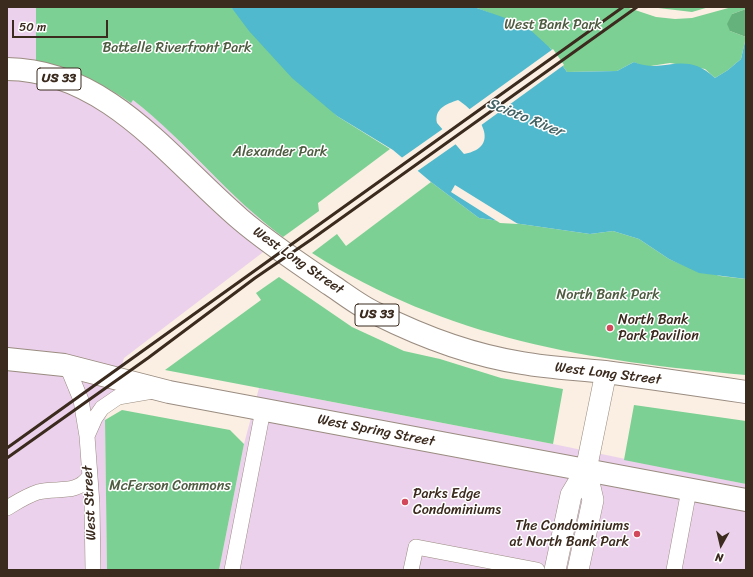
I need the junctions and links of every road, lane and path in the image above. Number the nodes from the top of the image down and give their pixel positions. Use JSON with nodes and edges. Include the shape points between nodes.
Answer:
{"nodes":[{"id":1,"x":7,"y":69,"type":"edge"},
{"id":2,"x":7,"y":359,"type":"edge"},
{"id":3,"x":67,"y":366,"type":"junction"},
{"id":4,"x":606,"y":372,"type":"junction"},
{"id":5,"x":159,"y":390,"type":"junction"},
{"id":6,"x":746,"y":392,"type":"edge"},
{"id":7,"x":263,"y":410,"type":"junction"},
{"id":8,"x":87,"y":436,"type":"junction"},
{"id":9,"x":586,"y":470,"type":"junction"},
{"id":10,"x":89,"y":476,"type":"junction"},
{"id":11,"x":689,"y":490,"type":"junction"},
{"id":12,"x":746,"y":500,"type":"edge"},
{"id":13,"x":7,"y":508,"type":"edge"},
{"id":14,"x":93,"y":570,"type":"edge"},
{"id":15,"x":232,"y":570,"type":"edge"},
{"id":16,"x":411,"y":570,"type":"edge"},
{"id":17,"x":537,"y":570,"type":"edge"},
{"id":18,"x":555,"y":570,"type":"edge"},
{"id":19,"x":578,"y":570,"type":"edge"},
{"id":20,"x":674,"y":570,"type":"edge"}],
"edges":[{"from":1,"to":4,"type":"main road","name":"West Long Street","number":"US 33","via":[[44,74],[68,82],[108,102],[147,132],[241,220],[290,257],[374,313],[418,334],[460,349],[523,364]]},
{"from":2,"to":3,"type":"main road","name":"West Spring Street"},
{"from":3,"to":5,"type":"main road","name":"West Spring Street"},
{"from":3,"to":8,"type":"street","name":"West Street","via":[[81,400]]},
{"from":4,"to":6,"type":"main road","name":"West Long Street","number":"US 33"},
{"from":4,"to":9,"type":"street"},
{"from":5,"to":7,"type":"main road","name":"West Spring Street"},
{"from":5,"to":8,"type":"street","name":"West Street","via":[[118,397],[102,408]]},
{"from":7,"to":9,"type":"main road","name":"West Spring Street"},
{"from":7,"to":15,"type":"street"},
{"from":8,"to":10,"type":"street","name":"West Street"},
{"from":9,"to":11,"type":"main road","name":"West Spring Street"},
{"from":9,"to":18,"type":"street","via":[[571,495]]},
{"from":9,"to":19,"type":"street","via":[[592,500]]},
{"from":10,"to":13,"type":"street","via":[[85,483],[78,487],[39,492]]},
{"from":10,"to":14,"type":"street","name":"West Street"},
{"from":11,"to":12,"type":"main road","name":"West Spring Street"},
{"from":11,"to":20,"type":"street"},
{"from":16,"to":17,"type":"street","via":[[416,547]]}]}
